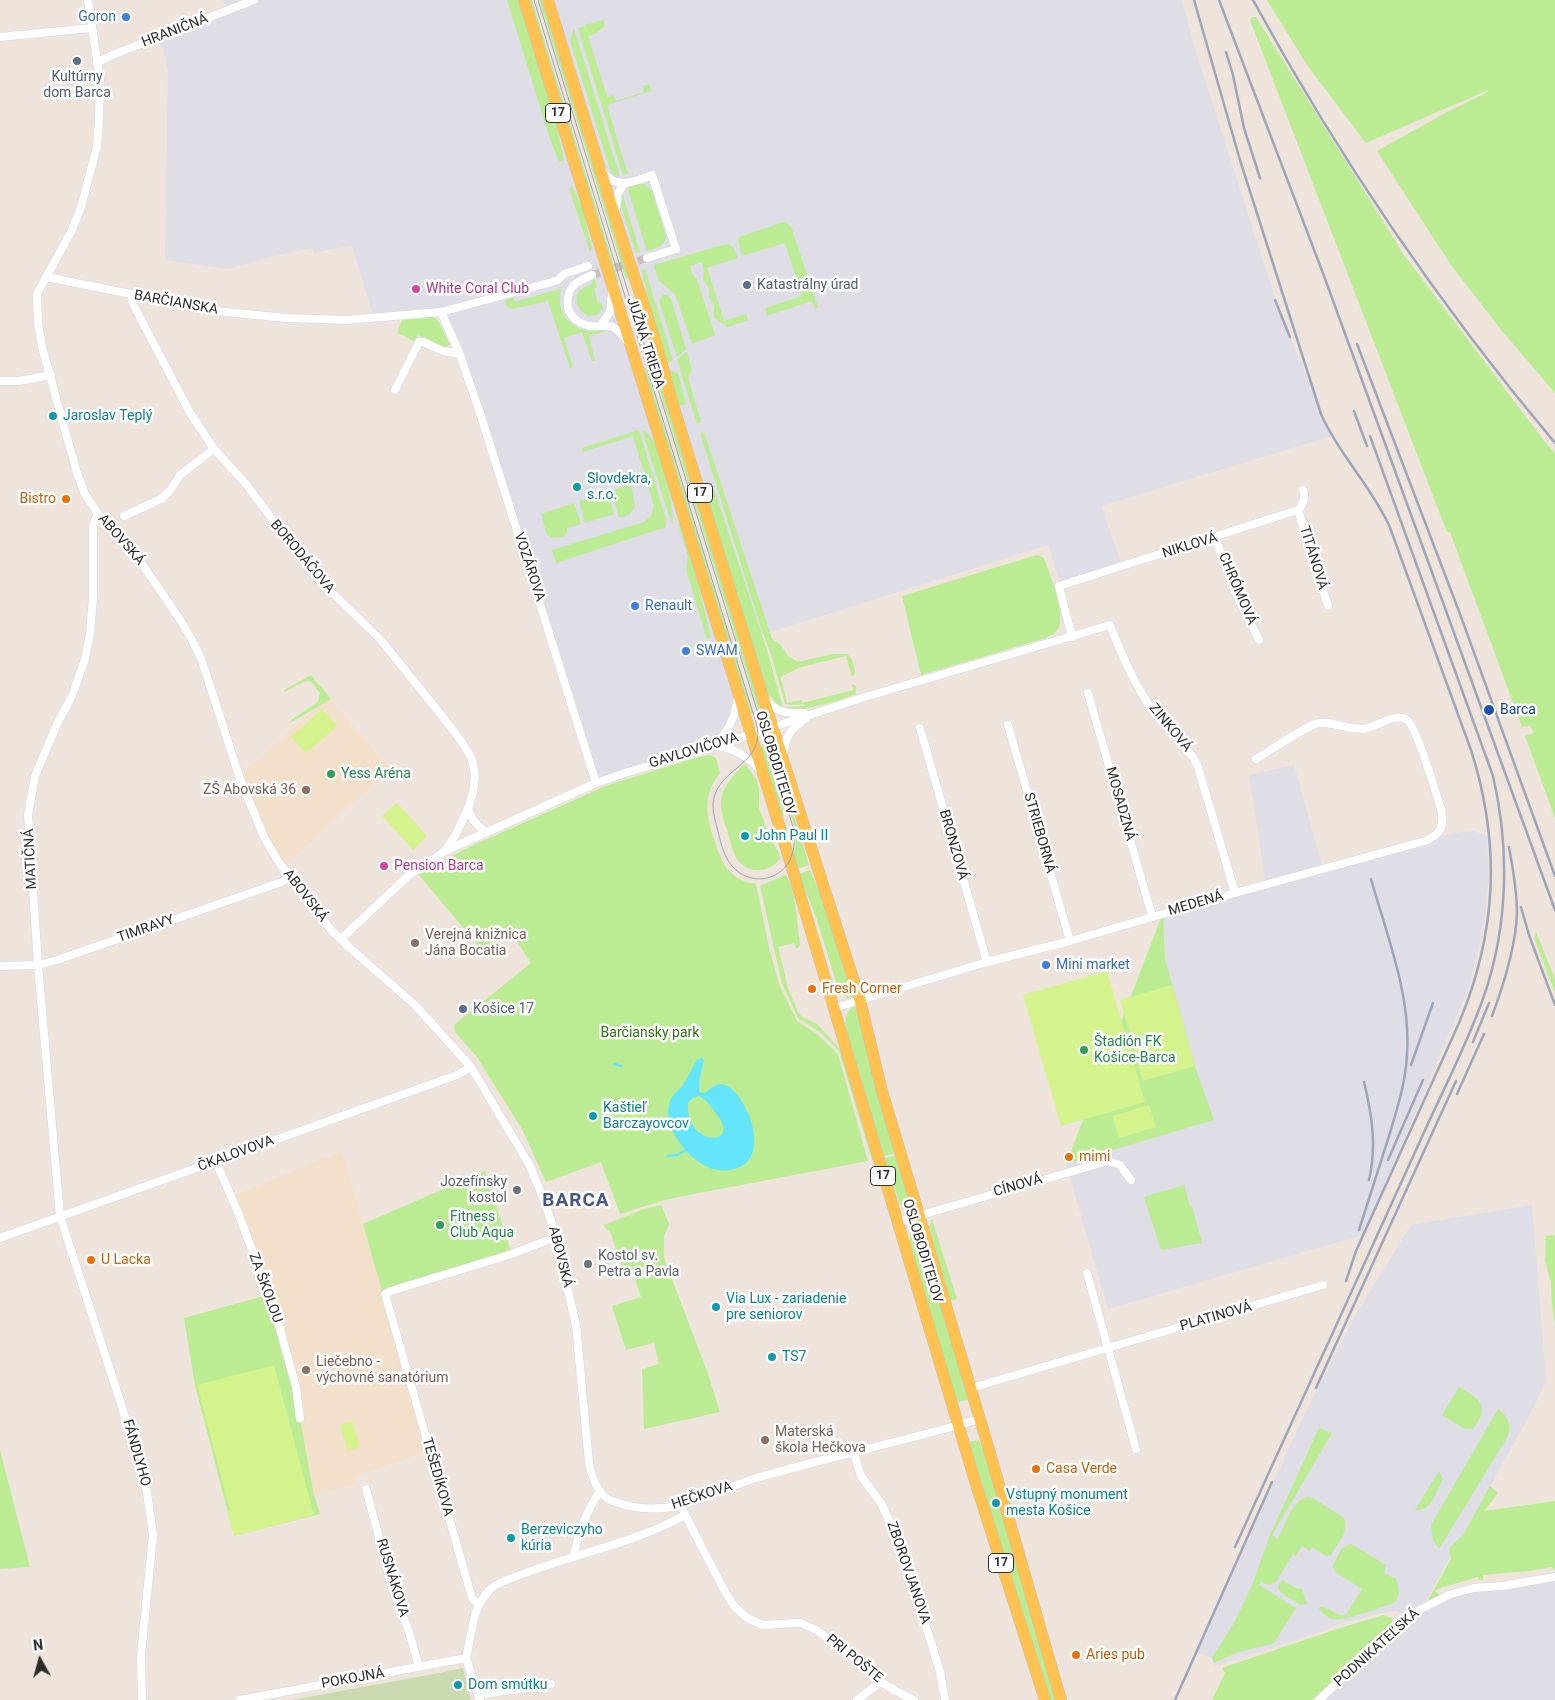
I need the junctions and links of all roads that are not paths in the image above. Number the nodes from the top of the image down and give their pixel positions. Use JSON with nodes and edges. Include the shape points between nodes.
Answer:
{"nodes":[{"id":1,"x":88,"y":0,"type":"edge"},
{"id":2,"x":254,"y":0,"type":"edge"},
{"id":3,"x":524,"y":0,"type":"edge"},
{"id":4,"x":548,"y":0,"type":"edge"},
{"id":5,"x":91,"y":28,"type":"junction"},
{"id":6,"x":0,"y":37,"type":"edge"},
{"id":7,"x":98,"y":63,"type":"junction"},
{"id":8,"x":599,"y":164,"type":"junction"},
{"id":9,"x":624,"y":184,"type":"junction"},
{"id":10,"x":616,"y":220,"type":"junction"},
{"id":11,"x":648,"y":258,"type":"tunnel mouth"},
{"id":12,"x":588,"y":266,"type":"tunnel mouth"},
{"id":13,"x":592,"y":275,"type":"tunnel mouth"},
{"id":14,"x":46,"y":278,"type":"junction"},
{"id":15,"x":612,"y":289,"type":"junction"},
{"id":16,"x":131,"y":295,"type":"junction"},
{"id":17,"x":441,"y":312,"type":"junction"},
{"id":18,"x":601,"y":325,"type":"junction"},
{"id":19,"x":629,"y":342,"type":"junction"},
{"id":20,"x":459,"y":352,"type":"junction"},
{"id":21,"x":51,"y":375,"type":"junction"},
{"id":22,"x":0,"y":381,"type":"edge"},
{"id":23,"x":395,"y":390,"type":"dead end"},
{"id":24,"x":214,"y":450,"type":"junction"},
{"id":25,"x":1303,"y":490,"type":"dead end"},
{"id":26,"x":1298,"y":510,"type":"junction"},
{"id":27,"x":98,"y":514,"type":"junction"},
{"id":28,"x":124,"y":516,"type":"dead end"},
{"id":29,"x":1215,"y":538,"type":"junction"},
{"id":30,"x":1328,"y":606,"type":"dead end"},
{"id":31,"x":1110,"y":625,"type":"joint"},
{"id":32,"x":1072,"y":637,"type":"junction"},
{"id":33,"x":1259,"y":640,"type":"dead end"},
{"id":34,"x":1088,"y":693,"type":"dead end"},
{"id":35,"x":762,"y":694,"type":"junction"},
{"id":36,"x":739,"y":695,"type":"junction"},
{"id":37,"x":813,"y":713,"type":"junction"},
{"id":38,"x":1008,"y":725,"type":"dead end"},
{"id":39,"x":773,"y":726,"type":"junction"},
{"id":40,"x":920,"y":728,"type":"dead end"},
{"id":41,"x":750,"y":734,"type":"junction"},
{"id":42,"x":715,"y":746,"type":"junction"},
{"id":43,"x":783,"y":758,"type":"junction"},
{"id":44,"x":1256,"y":759,"type":"dead end"},
{"id":45,"x":762,"y":772,"type":"junction"},
{"id":46,"x":596,"y":783,"type":"junction"},
{"id":47,"x":468,"y":808,"type":"junction"},
{"id":48,"x":485,"y":832,"type":"junction"},
{"id":49,"x":445,"y":851,"type":"junction"},
{"id":50,"x":289,"y":877,"type":"junction"},
{"id":51,"x":1235,"y":893,"type":"junction"},
{"id":52,"x":1152,"y":916,"type":"junction"},
{"id":53,"x":341,"y":939,"type":"junction"},
{"id":54,"x":1070,"y":940,"type":"junction"},
{"id":55,"x":987,"y":962,"type":"junction"},
{"id":56,"x":38,"y":965,"type":"junction"},
{"id":57,"x":0,"y":966,"type":"edge"},
{"id":58,"x":860,"y":1000,"type":"junction"},
{"id":59,"x":834,"y":1008,"type":"junction"},
{"id":60,"x":470,"y":1067,"type":"junction"},
{"id":61,"x":216,"y":1162,"type":"junction"},
{"id":62,"x":1131,"y":1180,"type":"dead end"},
{"id":63,"x":60,"y":1216,"type":"junction"},
{"id":64,"x":919,"y":1216,"type":"junction"},
{"id":65,"x":897,"y":1222,"type":"junction"},
{"id":66,"x":556,"y":1237,"type":"junction"},
{"id":67,"x":0,"y":1238,"type":"edge"},
{"id":68,"x":1087,"y":1274,"type":"dead end"},
{"id":69,"x":1323,"y":1285,"type":"dead end"},
{"id":70,"x":1108,"y":1349,"type":"junction"},
{"id":71,"x":971,"y":1388,"type":"junction"},
{"id":72,"x":300,"y":1418,"type":"dead end"},
{"id":73,"x":980,"y":1419,"type":"junction"},
{"id":74,"x":959,"y":1426,"type":"junction"},
{"id":75,"x":1136,"y":1449,"type":"dead end"},
{"id":76,"x":854,"y":1453,"type":"junction"},
{"id":77,"x":366,"y":1489,"type":"dead end"},
{"id":78,"x":600,"y":1492,"type":"junction"},
{"id":79,"x":680,"y":1505,"type":"junction"},
{"id":80,"x":685,"y":1515,"type":"junction"},
{"id":81,"x":574,"y":1557,"type":"junction"},
{"id":82,"x":1555,"y":1577,"type":"edge"},
{"id":83,"x":479,"y":1605,"type":"junction"},
{"id":84,"x":466,"y":1658,"type":"junction"},
{"id":85,"x":419,"y":1667,"type":"junction"},
{"id":86,"x":881,"y":1682,"type":"junction"},
{"id":87,"x":552,"y":1684,"type":"dead end"},
{"id":88,"x":479,"y":1697,"type":"edge"},
{"id":89,"x":142,"y":1700,"type":"edge"},
{"id":90,"x":240,"y":1700,"type":"edge"},
{"id":91,"x":857,"y":1700,"type":"edge"},
{"id":92,"x":914,"y":1700,"type":"edge"},
{"id":93,"x":944,"y":1700,"type":"edge"},
{"id":94,"x":1045,"y":1700,"type":"edge"},
{"id":95,"x":1061,"y":1700,"type":"edge"},
{"id":96,"x":1319,"y":1700,"type":"edge"}],
"edges":[{"from":1,"to":5,"type":"street"},
{"from":2,"to":7,"type":"street","name":"HRANIČNÁ"},
{"from":3,"to":15,"type":"main road","name":"JUŽNÁ TRIEDA","number":"17"},
{"from":4,"to":8,"type":"main road","name":"JUŽNÁ TRIEDA","number":"17"},
{"from":5,"to":6,"type":"street"},
{"from":5,"to":7,"type":"street"},
{"from":7,"to":14,"type":"street","via":[[99,122],[91,174],[72,230]]},
{"from":8,"to":9,"type":"street","via":[[609,179]]},
{"from":8,"to":10,"type":"main road","name":"JUŽNÁ TRIEDA","number":"17"},
{"from":9,"to":10,"type":"street","via":[[618,193]]},
{"from":9,"to":11,"type":"street","via":[[652,175],[676,248]]},
{"from":10,"to":35,"type":"main road","name":"JUŽNÁ TRIEDA","number":"17","via":[[641,292]]},
{"from":12,"to":17,"type":"street","name":"BARČIANSKA","via":[[552,282]]},
{"from":13,"to":18,"type":"street","via":[[573,285],[567,304],[577,321]]},
{"from":14,"to":16,"type":"street","name":"BARČIANSKA"},
{"from":14,"to":21,"type":"street","name":"ABOVSKÁ","via":[[37,294],[37,306],[42,347]]},
{"from":15,"to":18,"type":"street","via":[[610,312]]},
{"from":15,"to":19,"type":"main road","name":"JUŽNÁ TRIEDA","number":"17"},
{"from":16,"to":17,"type":"street","name":"BARČIANSKA","via":[[216,311],[318,320],[374,319]]},
{"from":16,"to":24,"type":"street","name":"BORODÁČOVA","via":[[189,411]]},
{"from":17,"to":20,"type":"street","name":"VOZÁROVA"},
{"from":18,"to":19,"type":"street","via":[[617,330]]},
{"from":19,"to":36,"type":"main road","name":"JUŽNÁ TRIEDA","number":"17"},
{"from":20,"to":23,"type":"street","via":[[452,354],[419,342]]},
{"from":20,"to":46,"type":"street","name":"VOZÁROVA"},
{"from":21,"to":22,"type":"street"},
{"from":21,"to":27,"type":"street","name":"ABOVSKÁ","via":[[77,473]]},
{"from":24,"to":28,"type":"street","via":[[180,475],[161,499]]},
{"from":24,"to":47,"type":"street","name":"BORODÁČOVA","via":[[245,483],[316,577],[380,639],[462,742],[475,767]]},
{"from":25,"to":26,"type":"street","via":[[1304,504]]},
{"from":26,"to":29,"type":"street","name":"NIKLOVÁ"},
{"from":26,"to":30,"type":"street","name":"TITÁNOVÁ"},
{"from":27,"to":50,"type":"street","name":"ABOVSKÁ","via":[[142,564],[192,640],[260,827]]},
{"from":27,"to":56,"type":"street","name":"MATIČNÁ","via":[[93,525],[93,597],[85,659],[72,696],[35,776],[30,796],[28,815]]},
{"from":29,"to":32,"type":"street","name":"NIKLOVÁ","via":[[1059,586]]},
{"from":29,"to":33,"type":"street","name":"CHRÓMOVÁ","via":[[1236,594]]},
{"from":31,"to":32,"type":"street","name":"GAVLOVIČOVA"},
{"from":31,"to":51,"type":"street","name":"ZINKOVÁ","via":[[1154,712],[1194,757]]},
{"from":32,"to":37,"type":"street","name":"GAVLOVIČOVA"},
{"from":34,"to":52,"type":"street","name":"MOSADZNÁ"},
{"from":35,"to":37,"type":"street","via":[[781,712]]},
{"from":35,"to":39,"type":"main road","name":"OSLOBODITEĽOV","number":"17"},
{"from":36,"to":41,"type":"main road","name":"OSLOBODITEĽOV","number":"17"},
{"from":36,"to":42,"type":"street","via":[[732,723]]},
{"from":37,"to":39,"type":"street","name":"GAVLOVIČOVA"},
{"from":37,"to":43,"type":"street","via":[[789,734]]},
{"from":38,"to":54,"type":"street","name":"STRIEBORNÁ"},
{"from":39,"to":41,"type":"street","name":"GAVLOVIČOVA"},
{"from":39,"to":43,"type":"main road","name":"OSLOBODITEĽOV","number":"17"},
{"from":40,"to":55,"type":"street","name":"BRONZOVÁ"},
{"from":41,"to":42,"type":"street","name":"GAVLOVIČOVA"},
{"from":41,"to":45,"type":"main road","name":"OSLOBODITEĽOV","number":"17"},
{"from":42,"to":45,"type":"street","via":[[741,753]]},
{"from":42,"to":46,"type":"street","name":"GAVLOVIČOVA"},
{"from":43,"to":58,"type":"main road","name":"OSLOBODITEĽOV","number":"17"},
{"from":44,"to":51,"type":"street","name":"MEDENÁ","via":[[1320,723],[1358,729],[1406,718],[1417,739],[1443,822],[1441,831],[1425,841]]},
{"from":45,"to":59,"type":"main road","name":"OSLOBODITEĽOV","number":"17"},
{"from":46,"to":48,"type":"street","name":"GAVLOVIČOVA"},
{"from":47,"to":48,"type":"street","via":[[473,820]]},
{"from":47,"to":49,"type":"street","name":"BORODÁČOVA"},
{"from":48,"to":49,"type":"street","name":"GAVLOVIČOVA"},
{"from":49,"to":53,"type":"street","name":"GAVLOVIČOVA","via":[[408,876]]},
{"from":50,"to":53,"type":"street","name":"ABOVSKÁ"},
{"from":50,"to":56,"type":"street","name":"TIMRAVY"},
{"from":51,"to":52,"type":"street","name":"MEDENÁ"},
{"from":52,"to":54,"type":"street","name":"MEDENÁ"},
{"from":53,"to":60,"type":"street","name":"ABOVSKÁ","via":[[415,1005]]},
{"from":54,"to":55,"type":"street","name":"MEDENÁ"},
{"from":55,"to":58,"type":"street","name":"MEDENÁ"},
{"from":56,"to":57,"type":"street","name":"TIMRAVY"},
{"from":56,"to":63,"type":"street","name":"MATIČNÁ"},
{"from":58,"to":59,"type":"street","name":"MEDENÁ"},
{"from":58,"to":64,"type":"main road","name":"OSLOBODITEĽOV","number":"17"},
{"from":59,"to":65,"type":"main road","name":"OSLOBODITEĽOV","number":"17"},
{"from":60,"to":61,"type":"street","name":"ČKALOVOVA","via":[[457,1075]]},
{"from":60,"to":66,"type":"street","name":"ABOVSKÁ","via":[[529,1164]]},
{"from":61,"to":63,"type":"street","name":"ČKALOVOVA"},
{"from":61,"to":72,"type":"street","name":"ZA ŠKOLOU","via":[[238,1210],[275,1311],[296,1387]]},
{"from":62,"to":64,"type":"street","name":"CÍNOVÁ","via":[[1120,1165],[1108,1161]]},
{"from":63,"to":67,"type":"street","name":"ČKALOVOVA"},
{"from":63,"to":89,"type":"street","name":"FÁNDLYHO","via":[[147,1492],[153,1535],[141,1655]]},
{"from":64,"to":65,"type":"street","name":"CÍNOVÁ"},
{"from":64,"to":71,"type":"main road","name":"OSLOBODITEĽOV","number":"17"},
{"from":65,"to":74,"type":"main road","name":"OSLOBODITEĽOV","number":"17"},
{"from":66,"to":78,"type":"street","name":"ABOVSKÁ","via":[[576,1326],[591,1471]]},
{"from":66,"to":83,"type":"street","name":"TEŠEDÍKOVA","via":[[385,1294],[472,1598]]},
{"from":68,"to":70,"type":"street"},
{"from":69,"to":70,"type":"street","name":"PLATINOVÁ"},
{"from":70,"to":71,"type":"street","name":"PLATINOVÁ"},
{"from":70,"to":75,"type":"street"},
{"from":71,"to":73,"type":"main road","name":"OSLOBODITEĽOV","number":"17"},
{"from":73,"to":74,"type":"street","name":"HEČKOVA"},
{"from":73,"to":95,"type":"main road","name":"OSLOBODITEĽOV","number":"17"},
{"from":74,"to":76,"type":"street","name":"HEČKOVA"},
{"from":74,"to":94,"type":"main road","name":"OSLOBODITEĽOV","number":"17"},
{"from":76,"to":79,"type":"street","name":"HEČKOVA","via":[[754,1479]]},
{"from":76,"to":93,"type":"street","name":"ZBOROVJANOVA","via":[[861,1476],[881,1503],[894,1532],[930,1639]]},
{"from":77,"to":85,"type":"street","name":"RUSNÁKOVA","via":[[392,1587]]},
{"from":78,"to":79,"type":"street","name":"HEČKOVA","via":[[625,1505],[654,1508]]},
{"from":78,"to":81,"type":"street","via":[[587,1515]]},
{"from":79,"to":80,"type":"street","name":"PRI POŠTE"},
{"from":80,"to":81,"type":"street","via":[[666,1526]]},
{"from":80,"to":86,"type":"street","name":"PRI POŠTE","via":[[723,1588],[734,1606],[747,1618],[763,1625],[801,1623],[816,1630],[850,1653]]},
{"from":81,"to":83,"type":"street","via":[[494,1586]]},
{"from":82,"to":96,"type":"street","name":"PODNIKATEĽSKÁ","via":[[1474,1588],[1422,1607],[1409,1615]]},
{"from":83,"to":84,"type":"street"},
{"from":84,"to":85,"type":"street","name":"POKOJNÁ"},
{"from":84,"to":88,"type":"street"},
{"from":85,"to":90,"type":"street","name":"POKOJNÁ"},
{"from":86,"to":91,"type":"street"},
{"from":86,"to":92,"type":"street","name":"PRI POŠTE"},
{"from":87,"to":88,"type":"street"}]}
